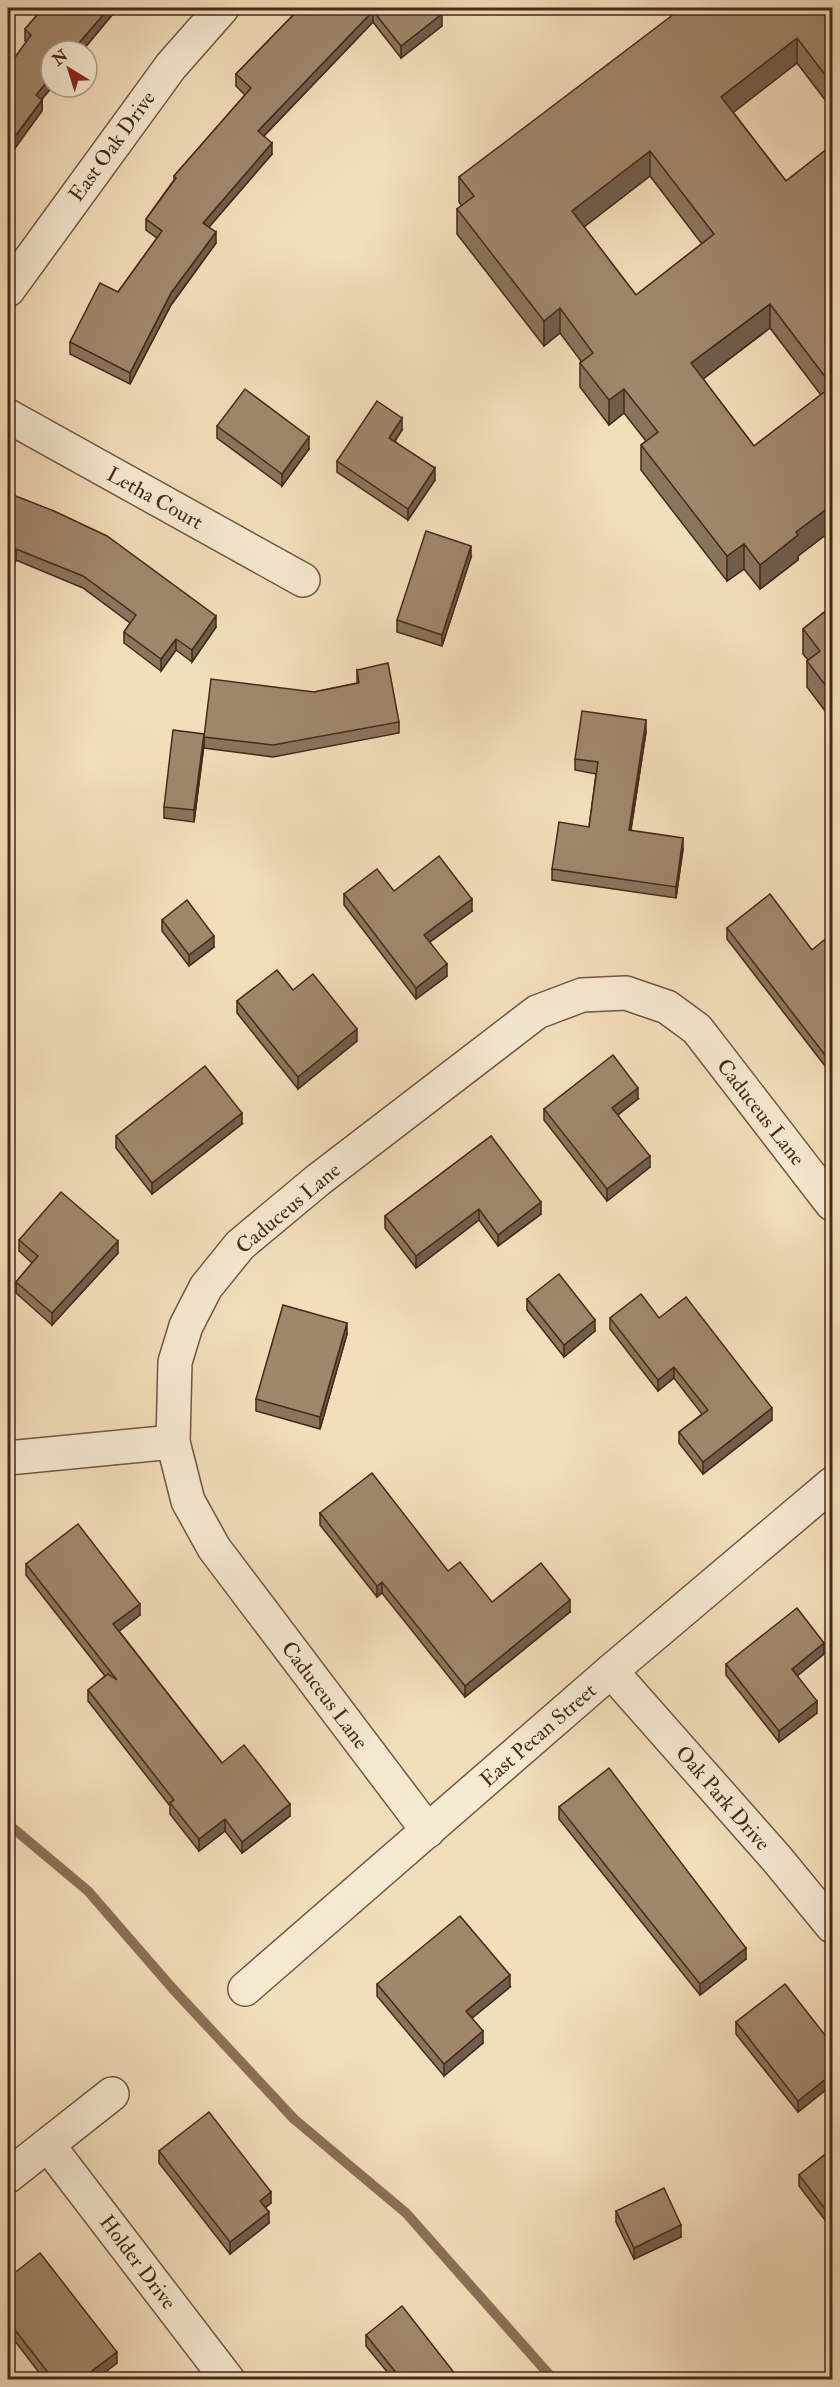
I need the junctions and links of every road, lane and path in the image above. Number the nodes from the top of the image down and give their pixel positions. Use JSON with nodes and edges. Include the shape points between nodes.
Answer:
{"nodes":[{"id":1,"x":222,"y":8,"type":"edge"},
{"id":2,"x":8,"y":290,"type":"edge"},
{"id":3,"x":8,"y":416,"type":"edge"},
{"id":4,"x":303,"y":580,"type":"dead end"},
{"id":5,"x":832,"y":1204,"type":"edge"},
{"id":6,"x":173,"y":1442,"type":"junction"},
{"id":7,"x":8,"y":1458,"type":"edge"},
{"id":8,"x":832,"y":1484,"type":"edge"},
{"id":9,"x":611,"y":1671,"type":"junction"},
{"id":10,"x":428,"y":1831,"type":"junction"},
{"id":11,"x":832,"y":1926,"type":"edge"},
{"id":12,"x":245,"y":1989,"type":"dead end"},
{"id":13,"x":112,"y":2094,"type":"dead end"},
{"id":14,"x":48,"y":2145,"type":"junction"},
{"id":15,"x":8,"y":2176,"type":"edge"},
{"id":16,"x":228,"y":2379,"type":"edge"}],
"edges":[{"from":1,"to":2,"type":"street","name":"East Oak Drive","via":[[171,66]]},
{"from":3,"to":4,"type":"street","name":"Letha Court"},
{"from":5,"to":6,"type":"street","name":"Caduceus Lane","via":[[697,1029],[668,1007],[626,993],[582,995],[537,1012],[240,1245],[206,1287],[186,1326],[175,1362]]},
{"from":6,"to":7,"type":"street"},
{"from":6,"to":10,"type":"street","name":"Caduceus Lane","via":[[188,1501],[213,1548]]},
{"from":8,"to":9,"type":"street","name":"East Pecan Street"},
{"from":9,"to":10,"type":"street","name":"East Pecan Street"},
{"from":9,"to":11,"type":"street","name":"Oak Park Drive"},
{"from":10,"to":12,"type":"street","name":"East Pecan Street"},
{"from":13,"to":14,"type":"street"},
{"from":14,"to":15,"type":"street"},
{"from":14,"to":16,"type":"street","name":"Holder Drive"}]}
